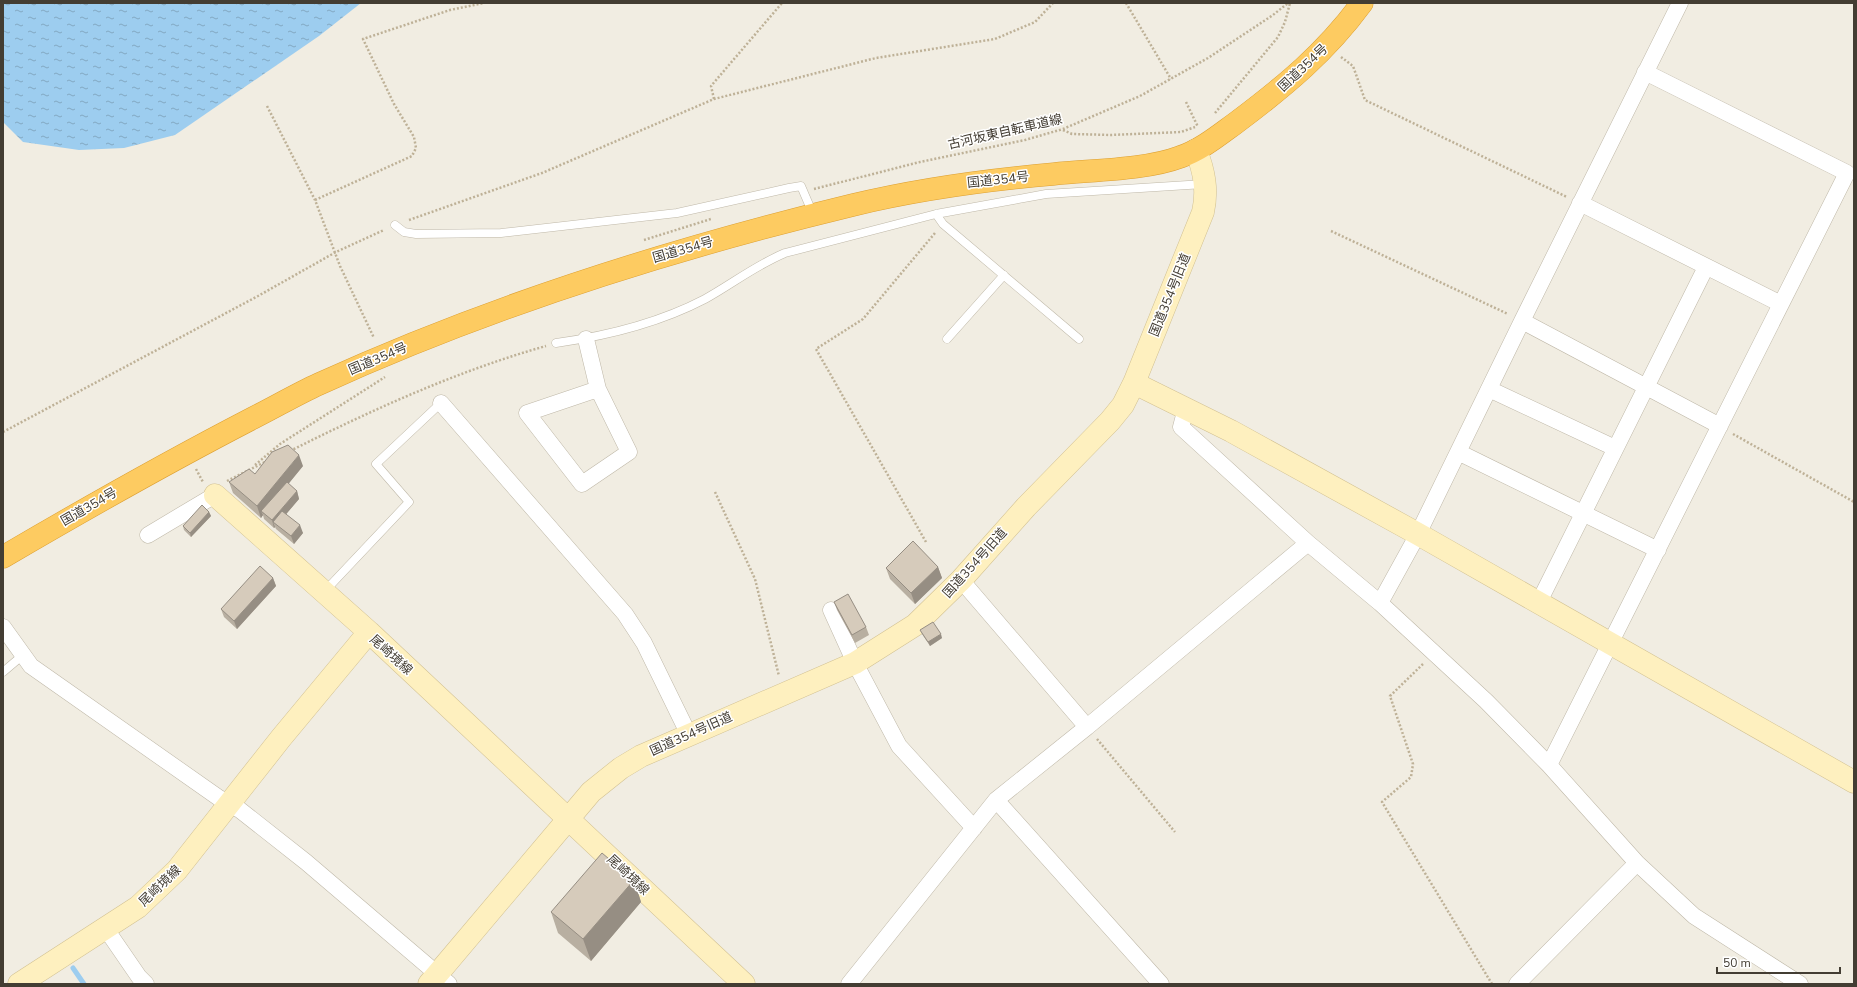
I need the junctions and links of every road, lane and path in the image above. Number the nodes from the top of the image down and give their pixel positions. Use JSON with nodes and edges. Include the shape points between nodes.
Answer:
{"nodes":[{"id":1,"x":484,"y":3,"type":"edge"},
{"id":2,"x":782,"y":3,"type":"edge"},
{"id":3,"x":1053,"y":3,"type":"edge"},
{"id":4,"x":1126,"y":3,"type":"edge"},
{"id":5,"x":1289,"y":3,"type":"edge"},
{"id":6,"x":1362,"y":3,"type":"edge"},
{"id":7,"x":1680,"y":3,"type":"edge"},
{"id":8,"x":1327,"y":46,"type":"junction"},
{"id":9,"x":1645,"y":72,"type":"junction"},
{"id":10,"x":1171,"y":79,"type":"junction"},
{"id":11,"x":714,"y":98,"type":"junction"},
{"id":12,"x":1186,"y":102,"type":"dead end"},
{"id":13,"x":267,"y":106,"type":"dead end"},
{"id":14,"x":1211,"y":117,"type":"dead end"},
{"id":15,"x":1195,"y":120,"type":"dead end"},
{"id":16,"x":1203,"y":124,"type":"dead end"},
{"id":17,"x":1063,"y":130,"type":"junction"},
{"id":18,"x":1196,"y":150,"type":"junction"},
{"id":19,"x":840,"y":182,"type":"dead end"},
{"id":20,"x":1205,"y":184,"type":"junction"},
{"id":21,"x":315,"y":200,"type":"junction"},
{"id":22,"x":1580,"y":203,"type":"junction"},
{"id":23,"x":936,"y":214,"type":"junction"},
{"id":24,"x":814,"y":215,"type":"junction"},
{"id":25,"x":943,"y":224,"type":"junction"},
{"id":26,"x":395,"y":225,"type":"junction"},
{"id":27,"x":1331,"y":231,"type":"dead end"},
{"id":28,"x":336,"y":252,"type":"junction"},
{"id":29,"x":1706,"y":266,"type":"junction"},
{"id":30,"x":1004,"y":275,"type":"junction"},
{"id":31,"x":1781,"y":304,"type":"junction"},
{"id":32,"x":1522,"y":321,"type":"junction"},
{"id":33,"x":374,"y":338,"type":"dead end"},
{"id":34,"x":586,"y":339,"type":"junction"},
{"id":35,"x":947,"y":339,"type":"dead end"},
{"id":36,"x":1079,"y":339,"type":"dead end"},
{"id":37,"x":556,"y":343,"type":"joint"},
{"id":38,"x":388,"y":376,"type":"dead end"},
{"id":39,"x":1134,"y":383,"type":"junction"},
{"id":40,"x":1646,"y":386,"type":"junction"},
{"id":41,"x":598,"y":389,"type":"junction"},
{"id":42,"x":1488,"y":389,"type":"junction"},
{"id":43,"x":441,"y":403,"type":"joint"},
{"id":44,"x":1186,"y":408,"type":"junction"},
{"id":45,"x":1720,"y":426,"type":"junction"},
{"id":46,"x":3,"y":432,"type":"edge"},
{"id":47,"x":1615,"y":448,"type":"junction"},
{"id":48,"x":1458,"y":452,"type":"junction"},
{"id":49,"x":284,"y":454,"type":"edge"},
{"id":50,"x":271,"y":460,"type":"edge"},
{"id":51,"x":193,"y":464,"type":"dead end"},
{"id":52,"x":253,"y":467,"type":"junction"},
{"id":53,"x":214,"y":487,"type":"junction"},
{"id":54,"x":715,"y":492,"type":"dead end"},
{"id":55,"x":1854,"y":502,"type":"edge"},
{"id":56,"x":1583,"y":513,"type":"junction"},
{"id":57,"x":1418,"y":534,"type":"junction"},
{"id":58,"x":148,"y":535,"type":"dead end"},
{"id":59,"x":926,"y":542,"type":"dead end"},
{"id":60,"x":1308,"y":543,"type":"junction"},
{"id":61,"x":1658,"y":550,"type":"junction"},
{"id":62,"x":3,"y":557,"type":"edge"},
{"id":63,"x":961,"y":580,"type":"junction"},
{"id":64,"x":324,"y":592,"type":"junction"},
{"id":65,"x":1380,"y":602,"type":"junction"},
{"id":66,"x":1539,"y":602,"type":"junction"},
{"id":67,"x":831,"y":610,"type":"dead end"},
{"id":68,"x":3,"y":627,"type":"edge"},
{"id":69,"x":369,"y":632,"type":"junction"},
{"id":70,"x":1612,"y":643,"type":"junction"},
{"id":71,"x":1435,"y":653,"type":"junction"},
{"id":72,"x":23,"y":655,"type":"junction"},
{"id":73,"x":855,"y":663,"type":"junction"},
{"id":74,"x":3,"y":672,"type":"edge"},
{"id":75,"x":783,"y":694,"type":"junction"},
{"id":76,"x":1087,"y":727,"type":"junction"},
{"id":77,"x":689,"y":735,"type":"junction"},
{"id":78,"x":1550,"y":765,"type":"junction"},
{"id":79,"x":1854,"y":782,"type":"edge"},
{"id":80,"x":996,"y":800,"type":"junction"},
{"id":81,"x":230,"y":805,"type":"junction"},
{"id":82,"x":567,"y":819,"type":"junction"},
{"id":83,"x":974,"y":828,"type":"junction"},
{"id":84,"x":1175,"y":832,"type":"dead end"},
{"id":85,"x":1636,"y":863,"type":"junction"},
{"id":86,"x":106,"y":929,"type":"junction"},
{"id":87,"x":438,"y":980,"type":"edge"},
{"id":88,"x":856,"y":981,"type":"edge"},
{"id":89,"x":19,"y":984,"type":"edge"},
{"id":90,"x":146,"y":984,"type":"edge"},
{"id":91,"x":744,"y":984,"type":"edge"},
{"id":92,"x":1161,"y":984,"type":"edge"},
{"id":93,"x":1492,"y":984,"type":"edge"},
{"id":94,"x":1517,"y":984,"type":"edge"},
{"id":95,"x":1800,"y":984,"type":"edge"}],
"edges":[{"from":1,"to":21,"type":"path","via":[[450,10],[363,40],[394,104],[414,137],[416,148],[412,156]]},
{"from":2,"to":11,"type":"path","via":[[711,86]]},
{"from":3,"to":11,"type":"path","via":[[1034,22],[995,39],[876,58]]},
{"from":4,"to":10,"type":"path"},
{"from":5,"to":10,"type":"path","name":"古河坂東自転車道線","via":[[1208,58]]},
{"from":5,"to":14,"type":"path","via":[[1285,22],[1278,37]]},
{"from":6,"to":8,"type":"highway","name":"国道354号"},
{"from":7,"to":9,"type":"street"},
{"from":8,"to":18,"type":"highway","name":"国道354号","via":[[1264,103]]},
{"from":8,"to":22,"type":"path","via":[[1353,66],[1365,100]]},
{"from":9,"to":22,"type":"street"},
{"from":9,"to":31,"type":"street","via":[[1847,173]]},
{"from":10,"to":17,"type":"path","name":"古河坂東自転車道線","via":[[1140,96]]},
{"from":11,"to":26,"type":"path","via":[[542,172]]},
{"from":12,"to":15,"type":"path"},
{"from":13,"to":21,"type":"path"},
{"from":16,"to":17,"type":"path","via":[[1181,132],[1111,135],[1072,134]]},
{"from":17,"to":19,"type":"path","name":"古河坂東自転車道線"},
{"from":18,"to":20,"type":"street","name":"国道354号旧道"},
{"from":18,"to":24,"type":"highway","name":"国道354号","via":[[1181,157],[1148,164],[988,180],[936,188]]},
{"from":20,"to":23,"type":"lane","via":[[1046,194]]},
{"from":20,"to":39,"type":"street","name":"国道354号旧道","via":[[1205,203],[1199,223]]},
{"from":21,"to":28,"type":"path"},
{"from":22,"to":29,"type":"street"},
{"from":22,"to":32,"type":"street"},
{"from":23,"to":25,"type":"lane"},
{"from":23,"to":34,"type":"lane","via":[[785,253],[704,299],[660,317]]},
{"from":24,"to":26,"type":"lane","via":[[801,186],[677,213],[501,233],[416,234],[404,232]]},
{"from":24,"to":62,"type":"highway","name":"国道354号","via":[[625,267],[470,322],[367,364],[318,385],[187,452]]},
{"from":25,"to":30,"type":"lane"},
{"from":25,"to":59,"type":"path","via":[[863,319],[816,349]]},
{"from":26,"to":28,"type":"path"},
{"from":27,"to":32,"type":"path"},
{"from":28,"to":33,"type":"path"},
{"from":28,"to":46,"type":"path"},
{"from":29,"to":31,"type":"street"},
{"from":29,"to":40,"type":"street"},
{"from":30,"to":35,"type":"lane"},
{"from":30,"to":36,"type":"lane"},
{"from":31,"to":45,"type":"street"},
{"from":32,"to":40,"type":"street"},
{"from":32,"to":42,"type":"street"},
{"from":34,"to":37,"type":"lane"},
{"from":34,"to":41,"type":"street"},
{"from":37,"to":49,"type":"path","via":[[515,354],[358,416]]},
{"from":38,"to":52,"type":"path","via":[[280,444]]},
{"from":39,"to":44,"type":"street"},
{"from":39,"to":63,"type":"street","name":"国道354号旧道","via":[[1123,405],[1110,421],[1026,507]]},
{"from":40,"to":45,"type":"street"},
{"from":40,"to":47,"type":"street"},
{"from":41,"to":41,"type":"street","via":[[629,452],[582,484],[527,413]]},
{"from":42,"to":47,"type":"street"},
{"from":42,"to":48,"type":"street"},
{"from":43,"to":64,"type":"lane","via":[[376,464],[409,502]]},
{"from":43,"to":77,"type":"street","via":[[625,614],[644,643]]},
{"from":44,"to":57,"type":"street"},
{"from":44,"to":60,"type":"street","via":[[1181,428]]},
{"from":45,"to":55,"type":"path"},
{"from":45,"to":61,"type":"street"},
{"from":47,"to":56,"type":"street"},
{"from":48,"to":56,"type":"street"},
{"from":48,"to":57,"type":"street"},
{"from":50,"to":52,"type":"path"},
{"from":51,"to":53,"type":"path"},
{"from":52,"to":53,"type":"path"},
{"from":53,"to":58,"type":"street"},
{"from":53,"to":64,"type":"street"},
{"from":54,"to":75,"type":"path","via":[[755,579]]},
{"from":56,"to":61,"type":"street"},
{"from":56,"to":66,"type":"street"},
{"from":57,"to":65,"type":"street"},
{"from":57,"to":66,"type":"street"},
{"from":60,"to":65,"type":"street"},
{"from":60,"to":76,"type":"street"},
{"from":61,"to":70,"type":"street"},
{"from":63,"to":73,"type":"street","name":"国道354号旧道","via":[[915,625]]},
{"from":63,"to":76,"type":"street"},
{"from":64,"to":69,"type":"street"},
{"from":65,"to":71,"type":"street"},
{"from":66,"to":70,"type":"street"},
{"from":67,"to":73,"type":"street"},
{"from":68,"to":72,"type":"street"},
{"from":69,"to":81,"type":"street","name":"尾崎境線","via":[[281,738]]},
{"from":69,"to":82,"type":"street","name":"尾崎境線"},
{"from":70,"to":78,"type":"street"},
{"from":70,"to":79,"type":"street"},
{"from":71,"to":78,"type":"street"},
{"from":71,"to":93,"type":"path","via":[[1390,696],[1414,764],[1411,777],[1382,802]]},
{"from":72,"to":74,"type":"lane"},
{"from":72,"to":81,"type":"street","via":[[31,666]]},
{"from":73,"to":75,"type":"street","name":"国道354号旧道"},
{"from":73,"to":83,"type":"street","via":[[899,746]]},
{"from":75,"to":77,"type":"street","name":"国道354号旧道"},
{"from":76,"to":80,"type":"street"},
{"from":76,"to":84,"type":"path"},
{"from":77,"to":82,"type":"street","name":"国道354号旧道","via":[[641,756],[621,768],[591,792]]},
{"from":78,"to":85,"type":"street"},
{"from":80,"to":83,"type":"street"},
{"from":80,"to":92,"type":"street"},
{"from":81,"to":86,"type":"street","name":"尾崎境線","via":[[177,870],[138,907]]},
{"from":81,"to":87,"type":"street","via":[[306,862]]},
{"from":82,"to":87,"type":"street","name":"国道354号旧道"},
{"from":82,"to":91,"type":"street","name":"尾崎境線"},
{"from":83,"to":88,"type":"street"},
{"from":85,"to":94,"type":"street"},
{"from":85,"to":95,"type":"street","via":[[1694,916]]},
{"from":86,"to":89,"type":"street","name":"尾崎境線"},
{"from":86,"to":90,"type":"street"}]}
